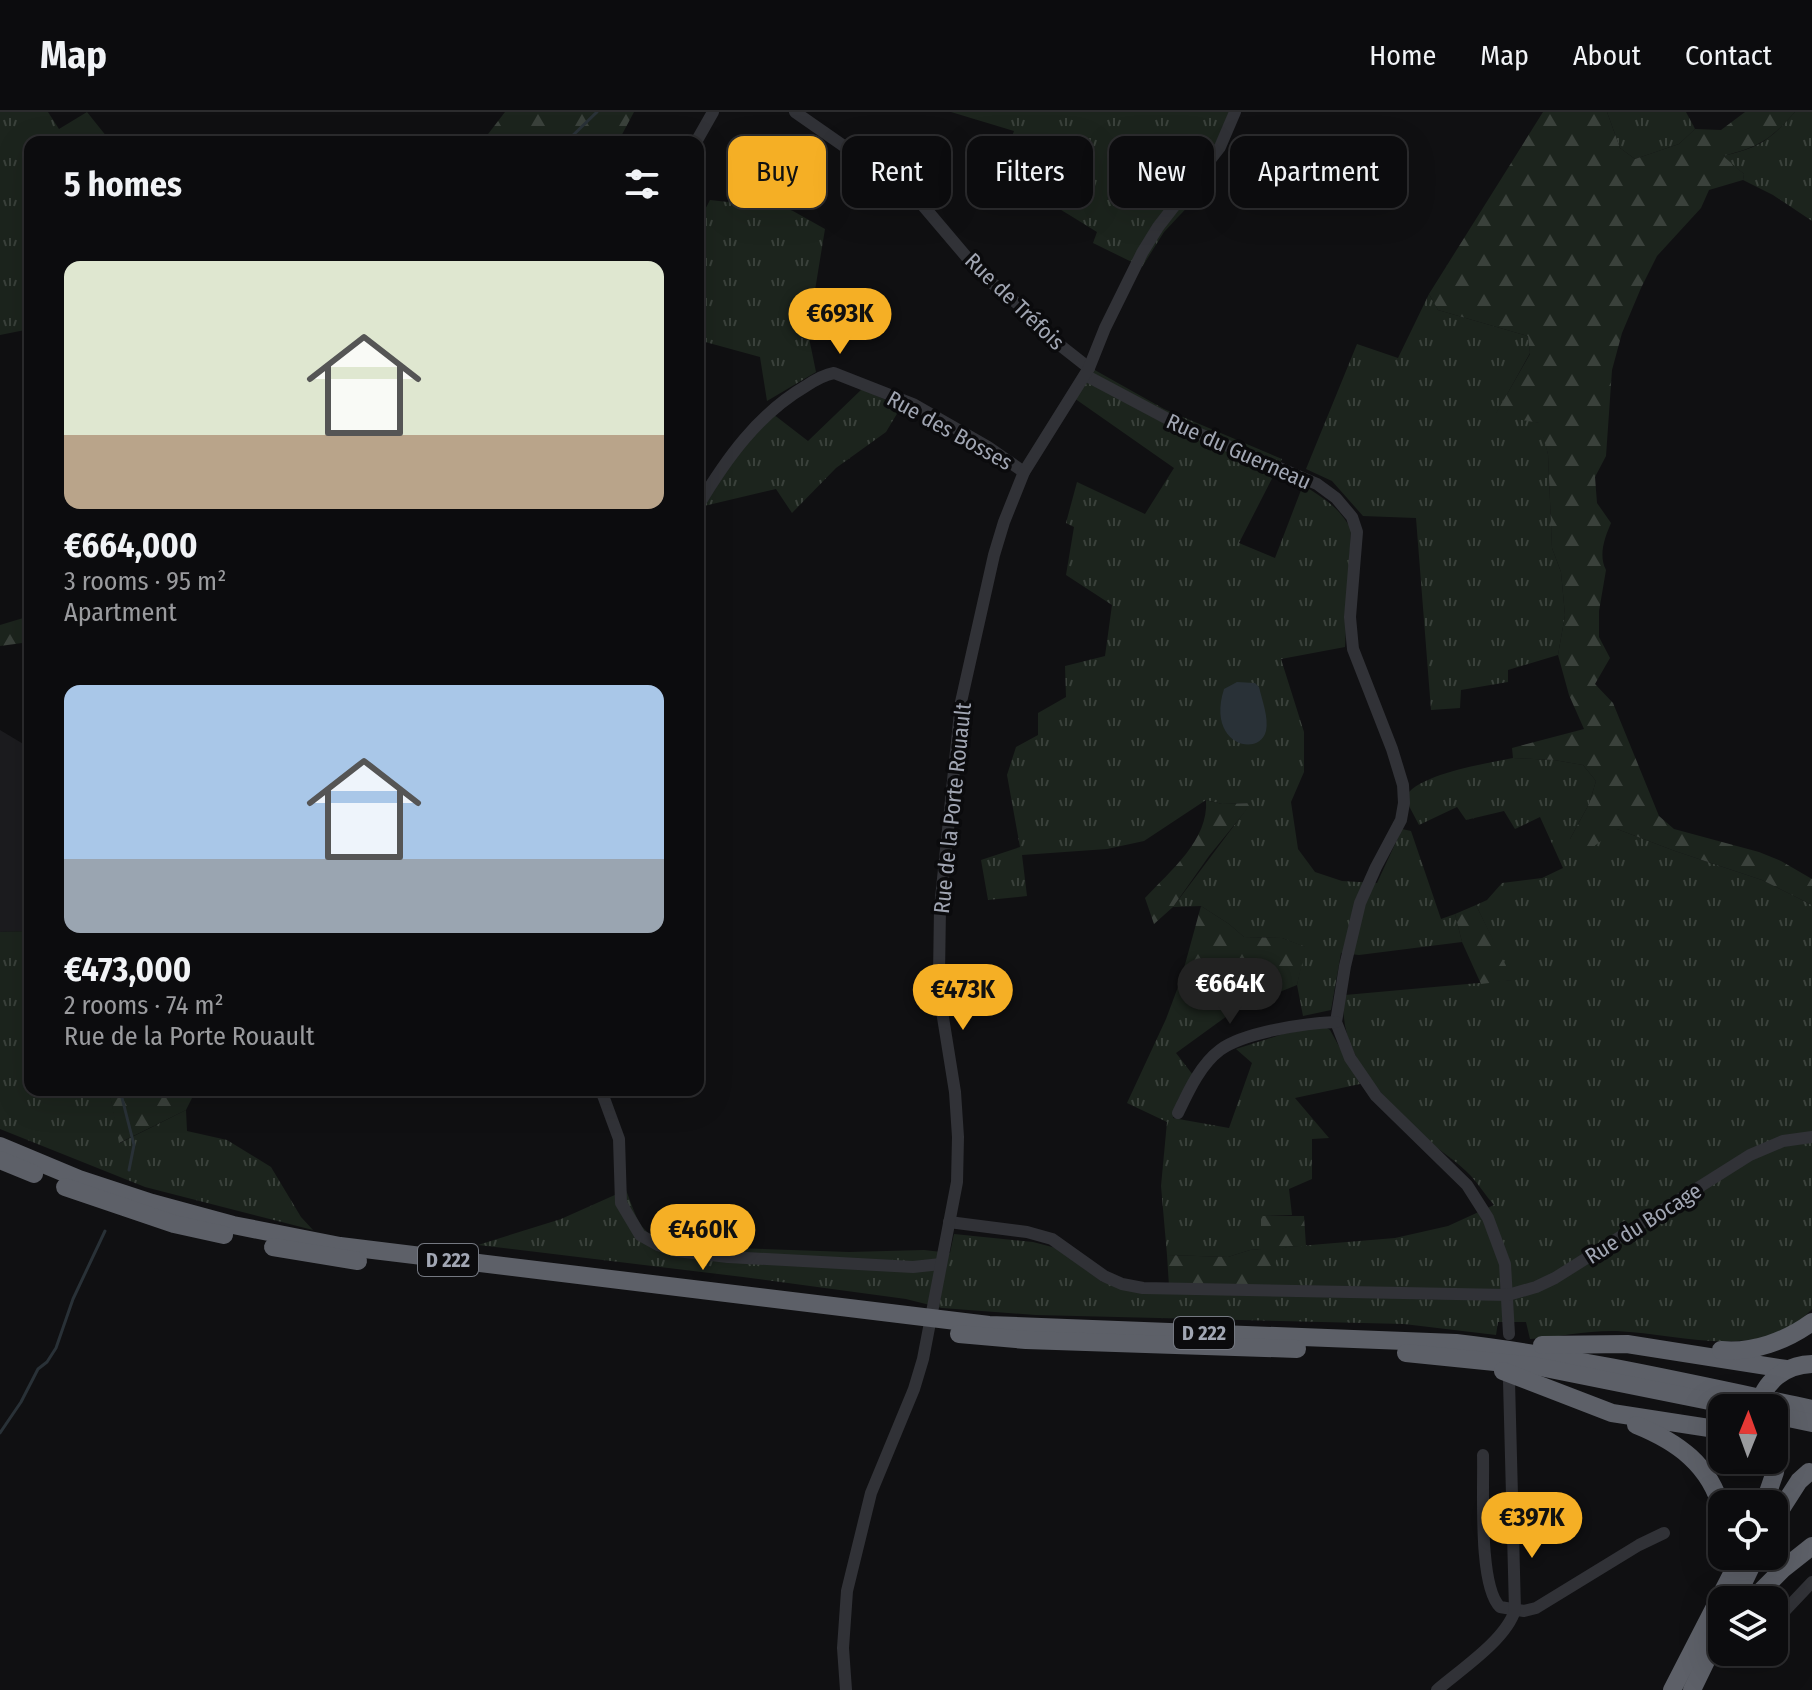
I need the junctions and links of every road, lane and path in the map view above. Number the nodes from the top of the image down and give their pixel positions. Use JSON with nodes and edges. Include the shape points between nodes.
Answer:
{"nodes":[{"id":1,"x":713,"y":112,"type":"edge"},
{"id":2,"x":795,"y":112,"type":"edge"},
{"id":3,"x":1235,"y":112,"type":"edge"},
{"id":4,"x":699,"y":136,"type":"edge"},
{"id":5,"x":1087,"y":372,"type":"junction"},
{"id":6,"x":1024,"y":472,"type":"junction"},
{"id":7,"x":704,"y":496,"type":"edge"},
{"id":8,"x":1336,"y":1022,"type":"junction"},
{"id":9,"x":603,"y":1096,"type":"edge"},
{"id":10,"x":1178,"y":1113,"type":"dead end"},
{"id":11,"x":1812,"y":1137,"type":"edge"},
{"id":12,"x":0,"y":1146,"type":"edge"},
{"id":13,"x":0,"y":1160,"type":"edge"},
{"id":14,"x":949,"y":1222,"type":"junction"},
{"id":15,"x":941,"y":1264,"type":"junction"},
{"id":16,"x":1508,"y":1295,"type":"junction"},
{"id":17,"x":907,"y":1322,"type":"junction"},
{"id":18,"x":1812,"y":1322,"type":"edge"},
{"id":19,"x":951,"y":1327,"type":"junction"},
{"id":20,"x":1509,"y":1334,"type":"dead end"},
{"id":21,"x":1456,"y":1343,"type":"junction"},
{"id":22,"x":1627,"y":1344,"type":"junction"},
{"id":23,"x":1431,"y":1354,"type":"junction"},
{"id":24,"x":1812,"y":1364,"type":"edge"},
{"id":25,"x":1786,"y":1369,"type":"junction"},
{"id":26,"x":1509,"y":1381,"type":"dead end"},
{"id":27,"x":1709,"y":1394,"type":"edge"},
{"id":28,"x":1759,"y":1394,"type":"edge"},
{"id":29,"x":1708,"y":1397,"type":"edge"},
{"id":30,"x":1812,"y":1409,"type":"edge"},
{"id":31,"x":1788,"y":1411,"type":"edge"},
{"id":32,"x":1612,"y":1413,"type":"junction"},
{"id":33,"x":1788,"y":1414,"type":"edge"},
{"id":34,"x":1812,"y":1423,"type":"edge"},
{"id":35,"x":1708,"y":1428,"type":"edge"},
{"id":36,"x":1483,"y":1455,"type":"dead end"},
{"id":37,"x":1788,"y":1466,"type":"edge"},
{"id":38,"x":1810,"y":1471,"type":"edge"},
{"id":39,"x":1716,"y":1490,"type":"edge"},
{"id":40,"x":1788,"y":1498,"type":"edge"},
{"id":41,"x":1664,"y":1533,"type":"dead end"},
{"id":42,"x":1812,"y":1546,"type":"edge"},
{"id":43,"x":1723,"y":1570,"type":"edge"},
{"id":44,"x":1734,"y":1570,"type":"edge"},
{"id":45,"x":1812,"y":1582,"type":"edge"},
{"id":46,"x":1766,"y":1586,"type":"edge"},
{"id":47,"x":1788,"y":1608,"type":"edge"},
{"id":48,"x":1515,"y":1610,"type":"junction"},
{"id":49,"x":1708,"y":1658,"type":"edge"},
{"id":50,"x":1710,"y":1666,"type":"edge"},
{"id":51,"x":1695,"y":1686,"type":"edge"},
{"id":52,"x":846,"y":1690,"type":"edge"},
{"id":53,"x":1437,"y":1690,"type":"edge"},
{"id":54,"x":1671,"y":1690,"type":"edge"}],
"edges":[{"from":1,"to":4,"type":"street"},
{"from":2,"to":5,"type":"street","name":"Rue de Tréfois","via":[[914,195],[981,274]]},
{"from":3,"to":5,"type":"street","name":"Rue de la Porte Rouault","via":[[1220,147],[1142,253]]},
{"from":5,"to":6,"type":"street","name":"Rue de la Porte Rouault"},
{"from":5,"to":8,"type":"street","name":"Rue du Guerneau","via":[[1181,426],[1317,484],[1352,517],[1357,532],[1350,617],[1353,649],[1403,785],[1401,820],[1360,903]]},
{"from":6,"to":7,"type":"street","name":"Rue des Bosses","via":[[913,404],[840,374],[827,374],[769,411],[720,468]]},
{"from":6,"to":14,"type":"street","name":"Rue de la Porte Rouault","via":[[1004,522],[975,635],[949,806],[939,975],[958,1137]]},
{"from":8,"to":10,"type":"street","via":[[1270,1032],[1219,1051],[1189,1088]]},
{"from":8,"to":16,"type":"street","via":[[1350,1058],[1376,1096],[1479,1201],[1496,1233]]},
{"from":9,"to":15,"type":"street","via":[[619,1139],[621,1203],[640,1235],[658,1245],[728,1257]]},
{"from":11,"to":16,"type":"street","name":"Rue du Bocage","via":[[1783,1141],[1750,1155],[1555,1278]]},
{"from":12,"to":17,"type":"highway","number":"D 222","via":[[152,1203],[287,1237]]},
{"from":13,"to":17,"type":"highway","number":"D 222","via":[[174,1224],[296,1252]]},
{"from":14,"to":15,"type":"street","name":"Rue de la Porte Rouault"},
{"from":14,"to":16,"type":"street","name":"Rue du Bocage","via":[[1052,1239],[1104,1276],[1143,1288]]},
{"from":15,"to":52,"type":"street","name":"Rue de la Porte Rouault","via":[[923,1359],[871,1493],[853,1563],[844,1620]]},
{"from":16,"to":20,"type":"street"},
{"from":17,"to":19,"type":"highway","number":"D 222"},
{"from":18,"to":22,"type":"highway","via":[[1769,1344],[1736,1351]]},
{"from":19,"to":21,"type":"highway","number":"D 222"},
{"from":19,"to":23,"type":"highway","number":"D 222","via":[[1026,1340]]},
{"from":21,"to":22,"type":"highway","via":[[1480,1339]]},
{"from":21,"to":27,"type":"highway","number":"D 222","via":[[1544,1354]]},
{"from":22,"to":25,"type":"highway"},
{"from":23,"to":29,"type":"highway","number":"D 222"},
{"from":23,"to":32,"type":"highway","via":[[1522,1376]]},
{"from":24,"to":25,"type":"highway"},
{"from":25,"to":28,"type":"highway"},
{"from":26,"to":48,"type":"street"},
{"from":30,"to":31,"type":"highway","number":"D 222"},
{"from":32,"to":35,"type":"highway"},
{"from":32,"to":39,"type":"highway","via":[[1685,1450]]},
{"from":33,"to":34,"type":"highway","number":"D 222"},
{"from":36,"to":48,"type":"street","via":[[1484,1550],[1492,1595],[1500,1607]]},
{"from":37,"to":38,"type":"highway"},
{"from":38,"to":40,"type":"highway"},
{"from":41,"to":48,"type":"street","via":[[1536,1608]]},
{"from":42,"to":46,"type":"highway"},
{"from":43,"to":54,"type":"highway"},
{"from":44,"to":54,"type":"highway"},
{"from":45,"to":47,"type":"street"},
{"from":48,"to":53,"type":"street","via":[[1507,1628]]},
{"from":49,"to":51,"type":"highway"},
{"from":50,"to":51,"type":"highway"}]}
